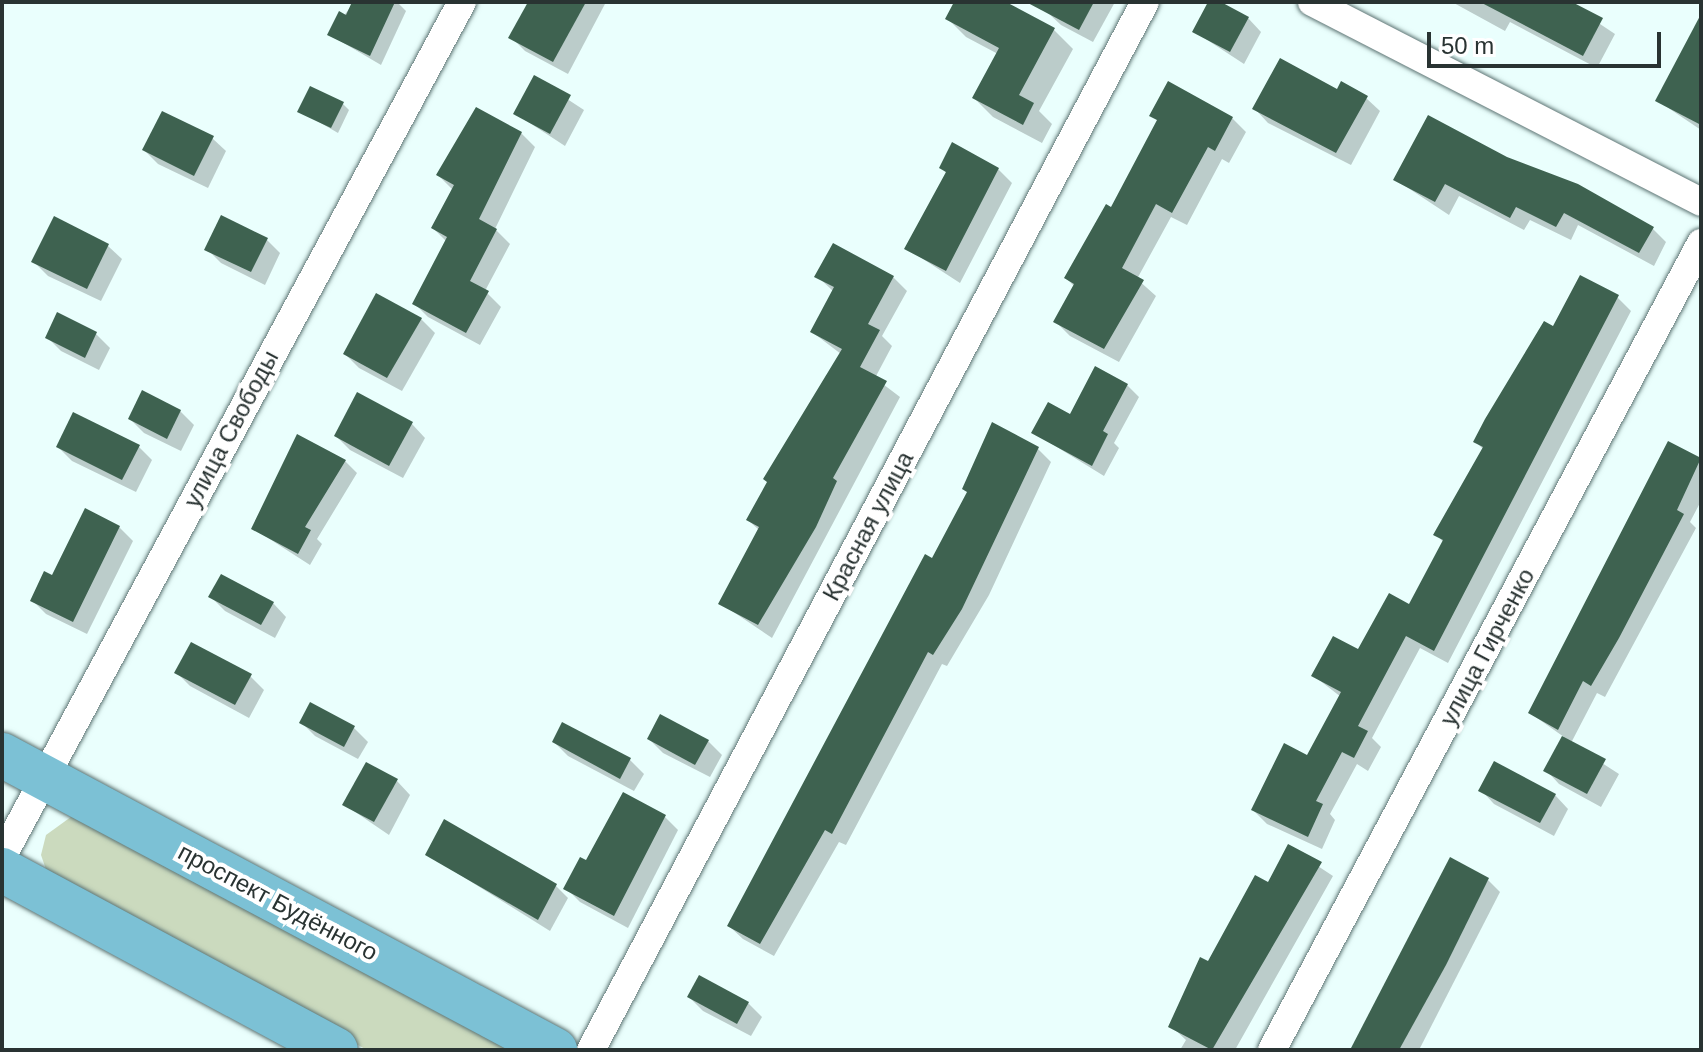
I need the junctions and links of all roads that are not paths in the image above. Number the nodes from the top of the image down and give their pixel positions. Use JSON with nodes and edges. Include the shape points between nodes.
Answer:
{"nodes":[{"id":1,"x":462,"y":2,"type":"edge"},
{"id":2,"x":1145,"y":2,"type":"edge"},
{"id":3,"x":1312,"y":2,"type":"edge"},
{"id":4,"x":1701,"y":202,"type":"edge"},
{"id":5,"x":1701,"y":243,"type":"edge"},
{"id":6,"x":2,"y":755,"type":"edge"},
{"id":7,"x":43,"y":777,"type":"junction"},
{"id":8,"x":2,"y":857,"type":"edge"},
{"id":9,"x":2,"y":870,"type":"edge"},
{"id":10,"x":336,"y":1050,"type":"edge"},
{"id":11,"x":555,"y":1050,"type":"edge"},
{"id":12,"x":591,"y":1050,"type":"edge"},
{"id":13,"x":1272,"y":1050,"type":"edge"}],
"edges":[{"from":1,"to":7,"type":"street","name":"улица Свободы"},
{"from":2,"to":12,"type":"street","name":"Красная улица"},
{"from":3,"to":4,"type":"street"},
{"from":5,"to":13,"type":"street","name":"улица Гирченко"},
{"from":6,"to":7,"type":"main road","name":"проспект Будённого"},
{"from":7,"to":8,"type":"street","name":"улица Свободы"},
{"from":7,"to":11,"type":"main road","name":"проспект Будённого"},
{"from":9,"to":10,"type":"main road"}]}
